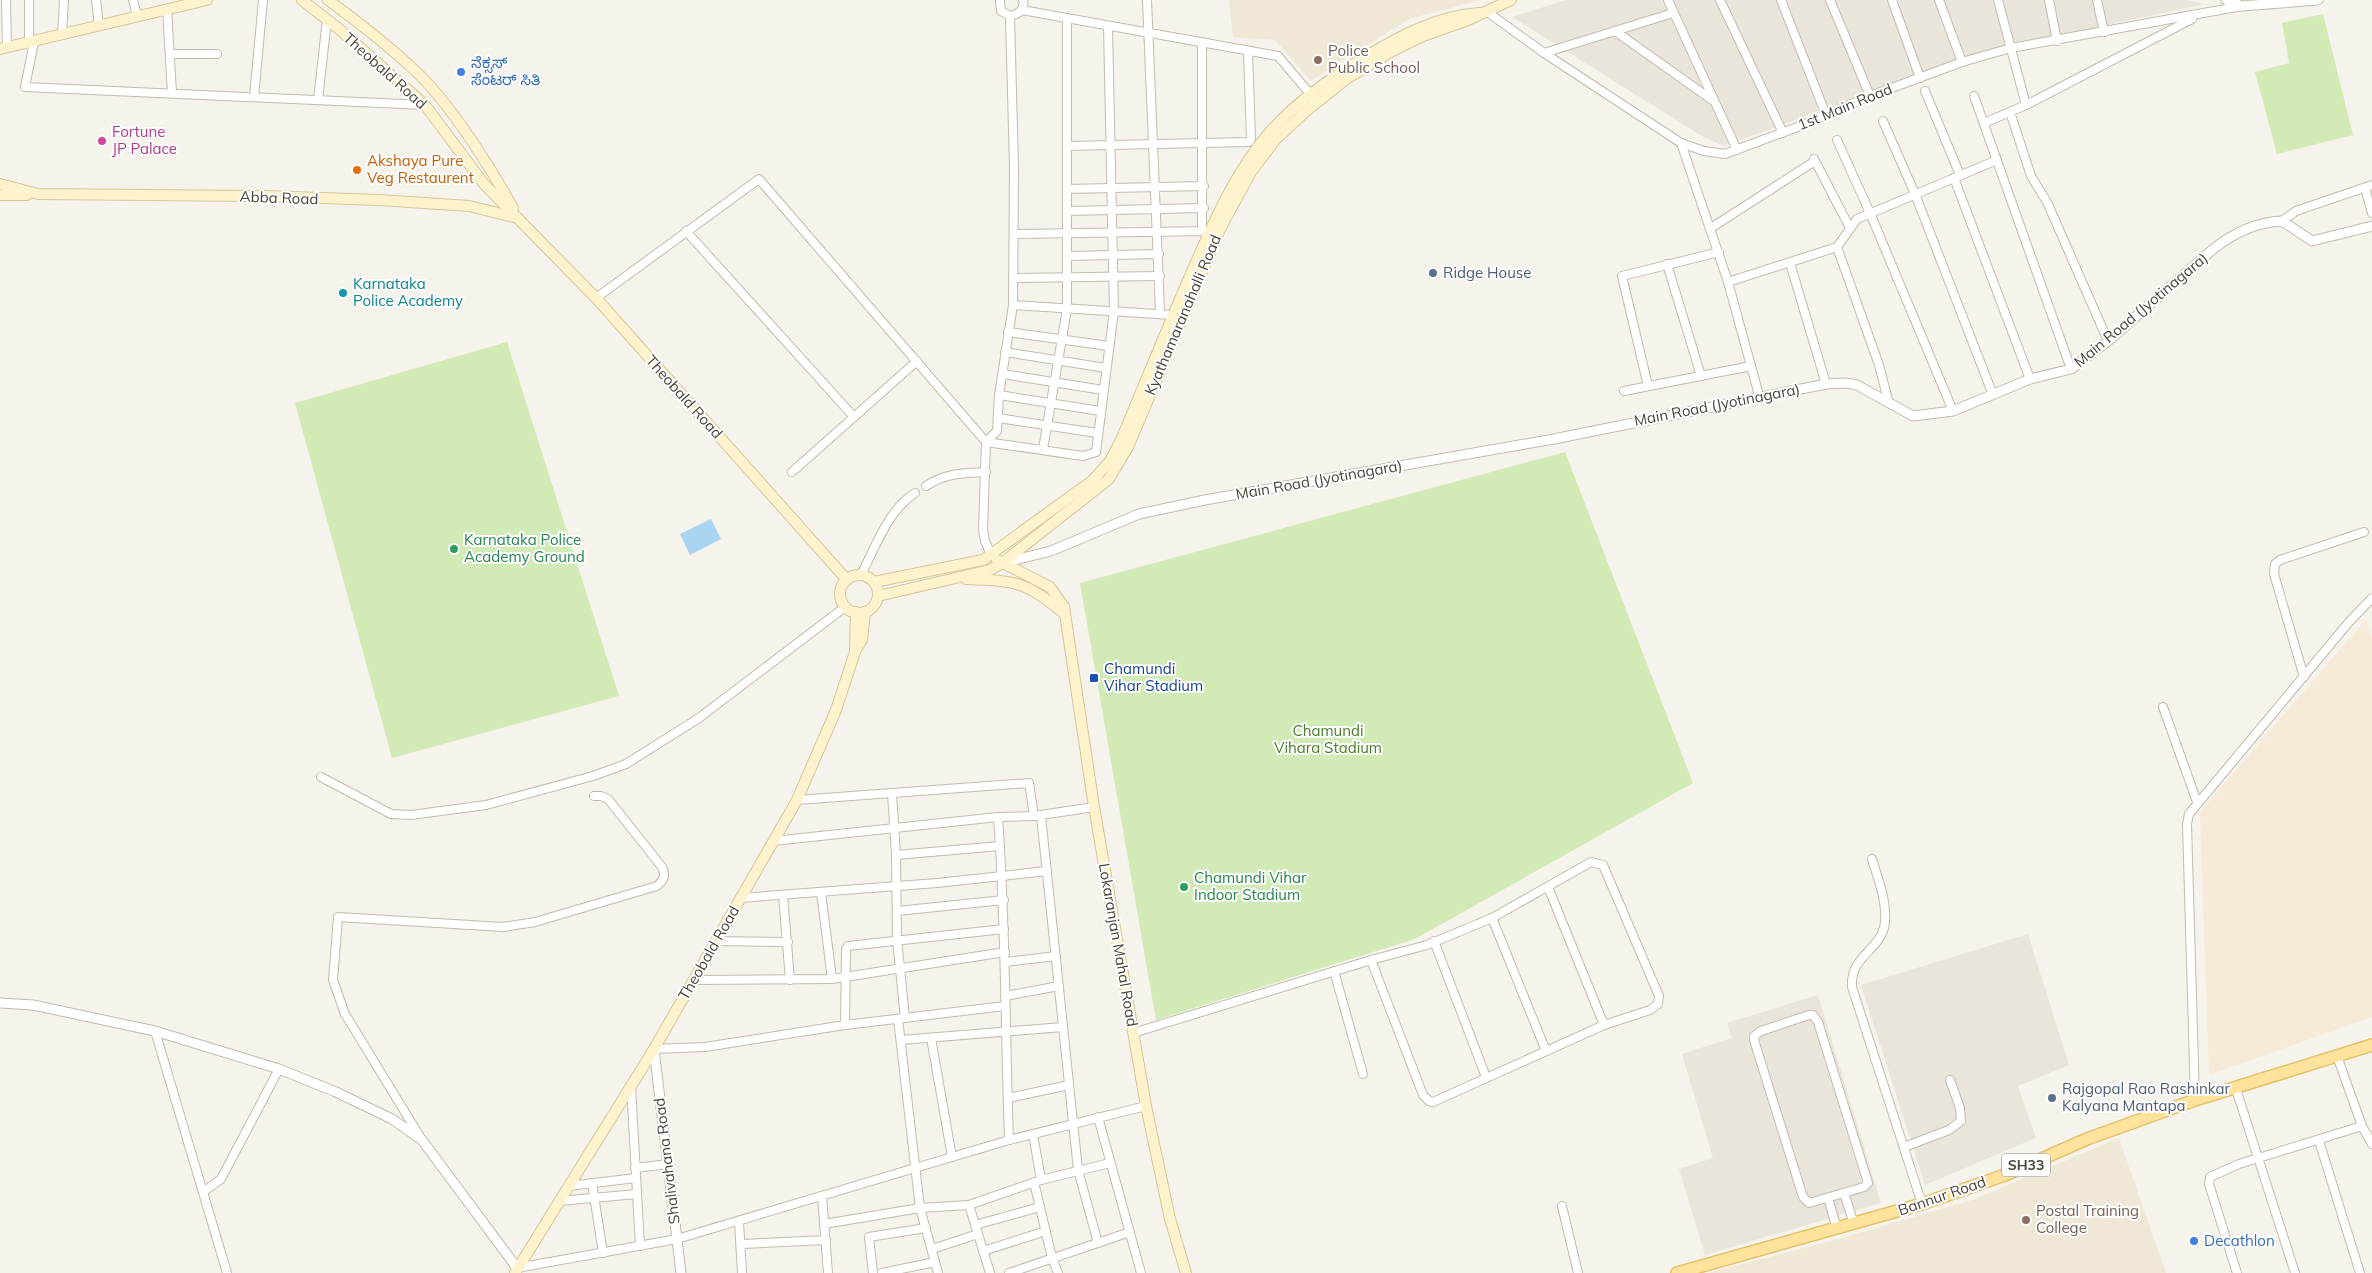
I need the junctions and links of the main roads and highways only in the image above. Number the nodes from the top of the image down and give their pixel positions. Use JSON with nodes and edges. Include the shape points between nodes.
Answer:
{"nodes":[{"id":1,"x":207,"y":0,"type":"edge"},
{"id":2,"x":302,"y":0,"type":"edge"},
{"id":3,"x":328,"y":0,"type":"edge"},
{"id":4,"x":1511,"y":0,"type":"edge"},
{"id":5,"x":4,"y":48,"type":"edge"},
{"id":6,"x":1314,"y":98,"type":"junction"},
{"id":7,"x":0,"y":184,"type":"edge"},
{"id":8,"x":38,"y":194,"type":"junction"},
{"id":9,"x":0,"y":195,"type":"edge"},
{"id":10,"x":518,"y":218,"type":"junction"},
{"id":11,"x":991,"y":555,"type":"junction"},
{"id":12,"x":1002,"y":563,"type":"junction"},
{"id":13,"x":951,"y":579,"type":"junction"},
{"id":14,"x":847,"y":580,"type":"junction"},
{"id":15,"x":874,"y":582,"type":"junction"},
{"id":16,"x":878,"y":596,"type":"junction"},
{"id":17,"x":861,"y":612,"type":"junction"},
{"id":18,"x":1065,"y":614,"type":"junction"},
{"id":19,"x":2372,"y":1045,"type":"edge"},
{"id":20,"x":516,"y":1271,"type":"edge"},
{"id":21,"x":1186,"y":1273,"type":"edge"},
{"id":22,"x":1677,"y":1273,"type":"edge"}],
"edges":[{"from":1,"to":5,"type":"main road"},
{"from":2,"to":10,"type":"main road","name":"Theobald Road","via":[[425,105],[484,184]]},
{"from":3,"to":10,"type":"main road","name":"Theobald Road","via":[[437,94],[482,156]]},
{"from":4,"to":6,"type":"main road","name":"Kyathamaranahalli Road","via":[[1484,12],[1465,14],[1416,29],[1339,72]]},
{"from":6,"to":11,"type":"main road","name":"Kyathamaranahalli Road","via":[[1269,133],[1245,165],[1206,230],[1121,440],[1102,472]]},
{"from":6,"to":12,"type":"main road","name":"Kyathamaranahalli Road","via":[[1251,172],[1225,220],[1128,447],[1116,468],[1100,486]]},
{"from":7,"to":8,"type":"main road","name":"Abba Road"},
{"from":8,"to":9,"type":"main road","name":"Abba Road"},
{"from":8,"to":10,"type":"main road","name":"Abba Road","via":[[379,200],[468,206]]},
{"from":10,"to":14,"type":"main road","name":"Theobald Road","via":[[596,298]]},
{"from":11,"to":12,"type":"main road","name":"Lokaranjan Mahal Road"},
{"from":11,"to":15,"type":"main road","name":"Kyathamaranahalli Road","via":[[983,560]]},
{"from":12,"to":13,"type":"main road","name":"Kyathamaranahalli Road","via":[[990,570]]},
{"from":12,"to":18,"type":"main road","name":"Lokaranjan Mahal Road","via":[[1050,587],[1061,601]]},
{"from":13,"to":16,"type":"main road","name":"Kyathamaranahalli Road"},
{"from":13,"to":18,"type":"main road","via":[[1004,580],[1020,584],[1036,591]]},
{"from":14,"to":15,"type":"main road","via":[[862,575]]},
{"from":14,"to":17,"type":"main road","via":[[840,593],[845,607]]},
{"from":15,"to":16,"type":"main road"},
{"from":16,"to":17,"type":"main road","via":[[876,603]]},
{"from":17,"to":20,"type":"main road","name":"Theobald Road","via":[[862,640],[797,800],[654,1049]]},
{"from":18,"to":21,"type":"main road","name":"Lokaranjan Mahal Road","via":[[1094,807],[1146,1106],[1170,1219]]},
{"from":19,"to":22,"type":"main road","name":"Bannur Road","number":"SH33","via":[[2195,1100],[1922,1204]]}]}
